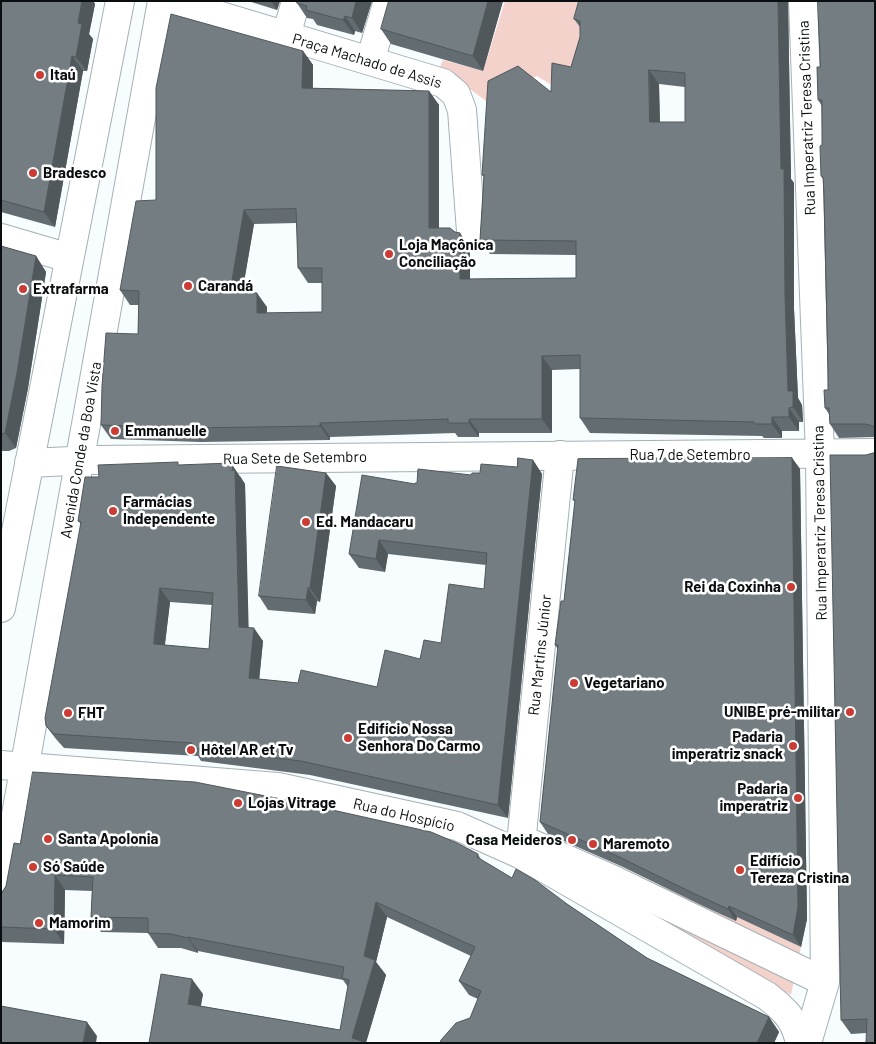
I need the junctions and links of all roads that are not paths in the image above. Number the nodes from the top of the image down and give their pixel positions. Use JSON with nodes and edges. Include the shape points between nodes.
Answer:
{"nodes":[{"id":1,"x":120,"y":1,"type":"edge"},
{"id":2,"x":162,"y":1,"type":"edge"},
{"id":3,"x":171,"y":1,"type":"edge"},
{"id":4,"x":296,"y":1,"type":"edge"},
{"id":5,"x":388,"y":1,"type":"edge"},
{"id":6,"x":803,"y":1,"type":"edge"},
{"id":7,"x":286,"y":36,"type":"junction"},
{"id":8,"x":370,"y":61,"type":"junction"},
{"id":9,"x":471,"y":232,"type":"dead end"},
{"id":10,"x":1,"y":238,"type":"edge"},
{"id":11,"x":69,"y":258,"type":"junction"},
{"id":12,"x":875,"y":453,"type":"edge"},
{"id":13,"x":560,"y":455,"type":"junction"},
{"id":14,"x":820,"y":455,"type":"junction"},
{"id":15,"x":79,"y":461,"type":"junction"},
{"id":16,"x":30,"y":463,"type":"junction"},
{"id":17,"x":1,"y":608,"type":"edge"},
{"id":18,"x":13,"y":766,"type":"edge"},
{"id":19,"x":521,"y":846,"type":"junction"},
{"id":20,"x":1,"y":898,"type":"edge"},
{"id":21,"x":825,"y":982,"type":"junction"},
{"id":22,"x":800,"y":1043,"type":"edge"},
{"id":23,"x":808,"y":1043,"type":"edge"}],
"edges":[{"from":1,"to":11,"type":"street"},
{"from":2,"to":15,"type":"street","name":"Avenida Conde da Boa Vista"},
{"from":3,"to":7,"type":"street","name":"Praça Machado de Assis"},
{"from":4,"to":7,"type":"street"},
{"from":5,"to":8,"type":"street"},
{"from":6,"to":14,"type":"street","name":"Rua Imperatriz Teresa Cristina"},
{"from":7,"to":8,"type":"street","name":"Praça Machado de Assis"},
{"from":8,"to":9,"type":"street","name":"Praça Machado de Assis","via":[[443,83],[456,94],[462,110]]},
{"from":10,"to":11,"type":"street"},
{"from":11,"to":16,"type":"street"},
{"from":12,"to":14,"type":"street","name":"Rua 7 de Setembro"},
{"from":13,"to":14,"type":"street","name":"Rua 7 de Setembro"},
{"from":13,"to":15,"type":"street","name":"Rua Sete de Setembro"},
{"from":13,"to":19,"type":"street","name":"Rua Martins Júnior"},
{"from":14,"to":21,"type":"street","name":"Rua Imperatriz Teresa Cristina"},
{"from":15,"to":16,"type":"street","name":"Rua Sete de Setembro"},
{"from":15,"to":18,"type":"street","name":"Avenida Conde da Boa Vista"},
{"from":16,"to":17,"type":"street"},
{"from":18,"to":19,"type":"street","name":"Rua do Hospício","via":[[278,787],[457,826]]},
{"from":18,"to":20,"type":"street","name":"Avenida Conde da Boa Vista"},
{"from":19,"to":21,"type":"street","name":"Rua do Hospício","via":[[616,881]]},
{"from":19,"to":22,"type":"street","name":"Rua do Hospício","via":[[767,996],[785,1010],[798,1032]]},
{"from":21,"to":23,"type":"street","name":"Rua Imperatriz Teresa Cristina"}]}
